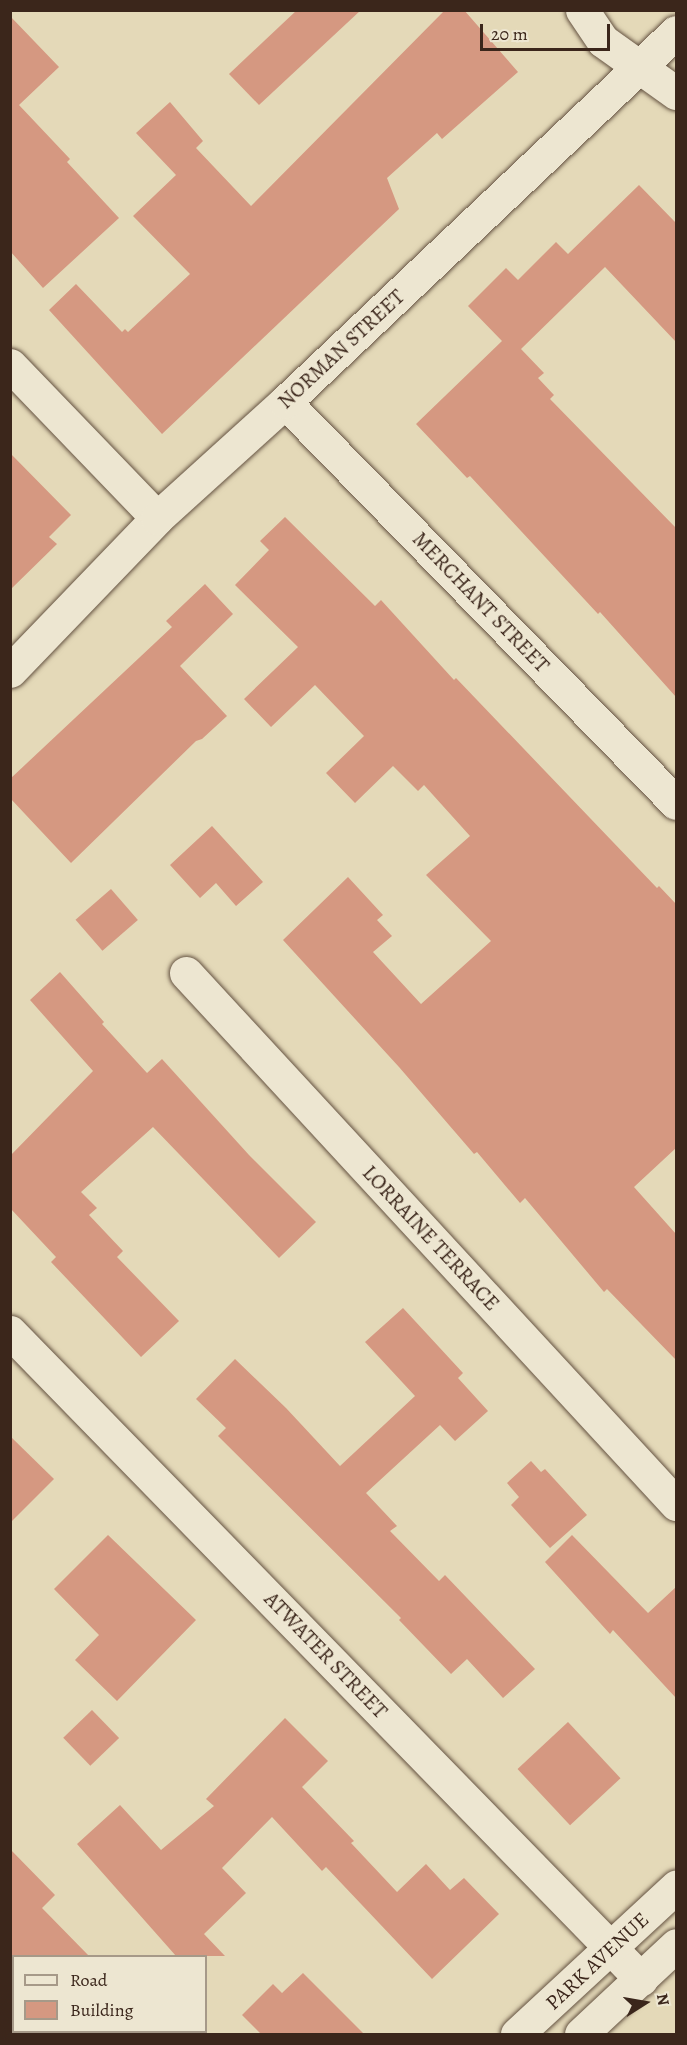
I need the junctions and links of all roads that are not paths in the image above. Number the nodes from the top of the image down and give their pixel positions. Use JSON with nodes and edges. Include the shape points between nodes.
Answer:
{"nodes":[{"id":1,"x":582,"y":10,"type":"edge"},
{"id":2,"x":676,"y":32,"type":"edge"},
{"id":3,"x":639,"y":67,"type":"junction"},
{"id":4,"x":676,"y":93,"type":"edge"},
{"id":5,"x":10,"y":364,"type":"edge"},
{"id":6,"x":285,"y":402,"type":"junction"},
{"id":7,"x":157,"y":518,"type":"junction"},
{"id":8,"x":10,"y":671,"type":"edge"},
{"id":9,"x":676,"y":803,"type":"edge"},
{"id":10,"x":186,"y":973,"type":"dead end"},
{"id":11,"x":10,"y":1332,"type":"edge"},
{"id":12,"x":676,"y":1504,"type":"edge"},
{"id":13,"x":676,"y":1887,"type":"edge"},
{"id":14,"x":676,"y":1945,"type":"edge"},
{"id":15,"x":612,"y":1949,"type":"junction"},
{"id":16,"x":641,"y":1979,"type":"junction"},
{"id":17,"x":517,"y":2034,"type":"edge"},
{"id":18,"x":581,"y":2034,"type":"edge"}],
"edges":[{"from":1,"to":3,"type":"street","via":[[603,41]]},
{"from":2,"to":3,"type":"street","name":"NORMAN STREET"},
{"from":3,"to":4,"type":"street"},
{"from":3,"to":6,"type":"street","name":"NORMAN STREET"},
{"from":5,"to":7,"type":"street"},
{"from":6,"to":7,"type":"street","name":"NORMAN STREET"},
{"from":6,"to":9,"type":"street","name":"MERCHANT STREET"},
{"from":7,"to":8,"type":"street","name":"NORMAN STREET"},
{"from":10,"to":12,"type":"street","name":"LORRAINE TERRACE"},
{"from":11,"to":15,"type":"street","name":"ATWATER STREET"},
{"from":13,"to":15,"type":"street","name":"PARK AVENUE"},
{"from":14,"to":16,"type":"street","name":"PARK AVENUE"},
{"from":15,"to":16,"type":"street","name":"ATWATER STREET"},
{"from":15,"to":17,"type":"street","name":"PARK AVENUE"},
{"from":16,"to":18,"type":"street","name":"PARK AVENUE"}]}
